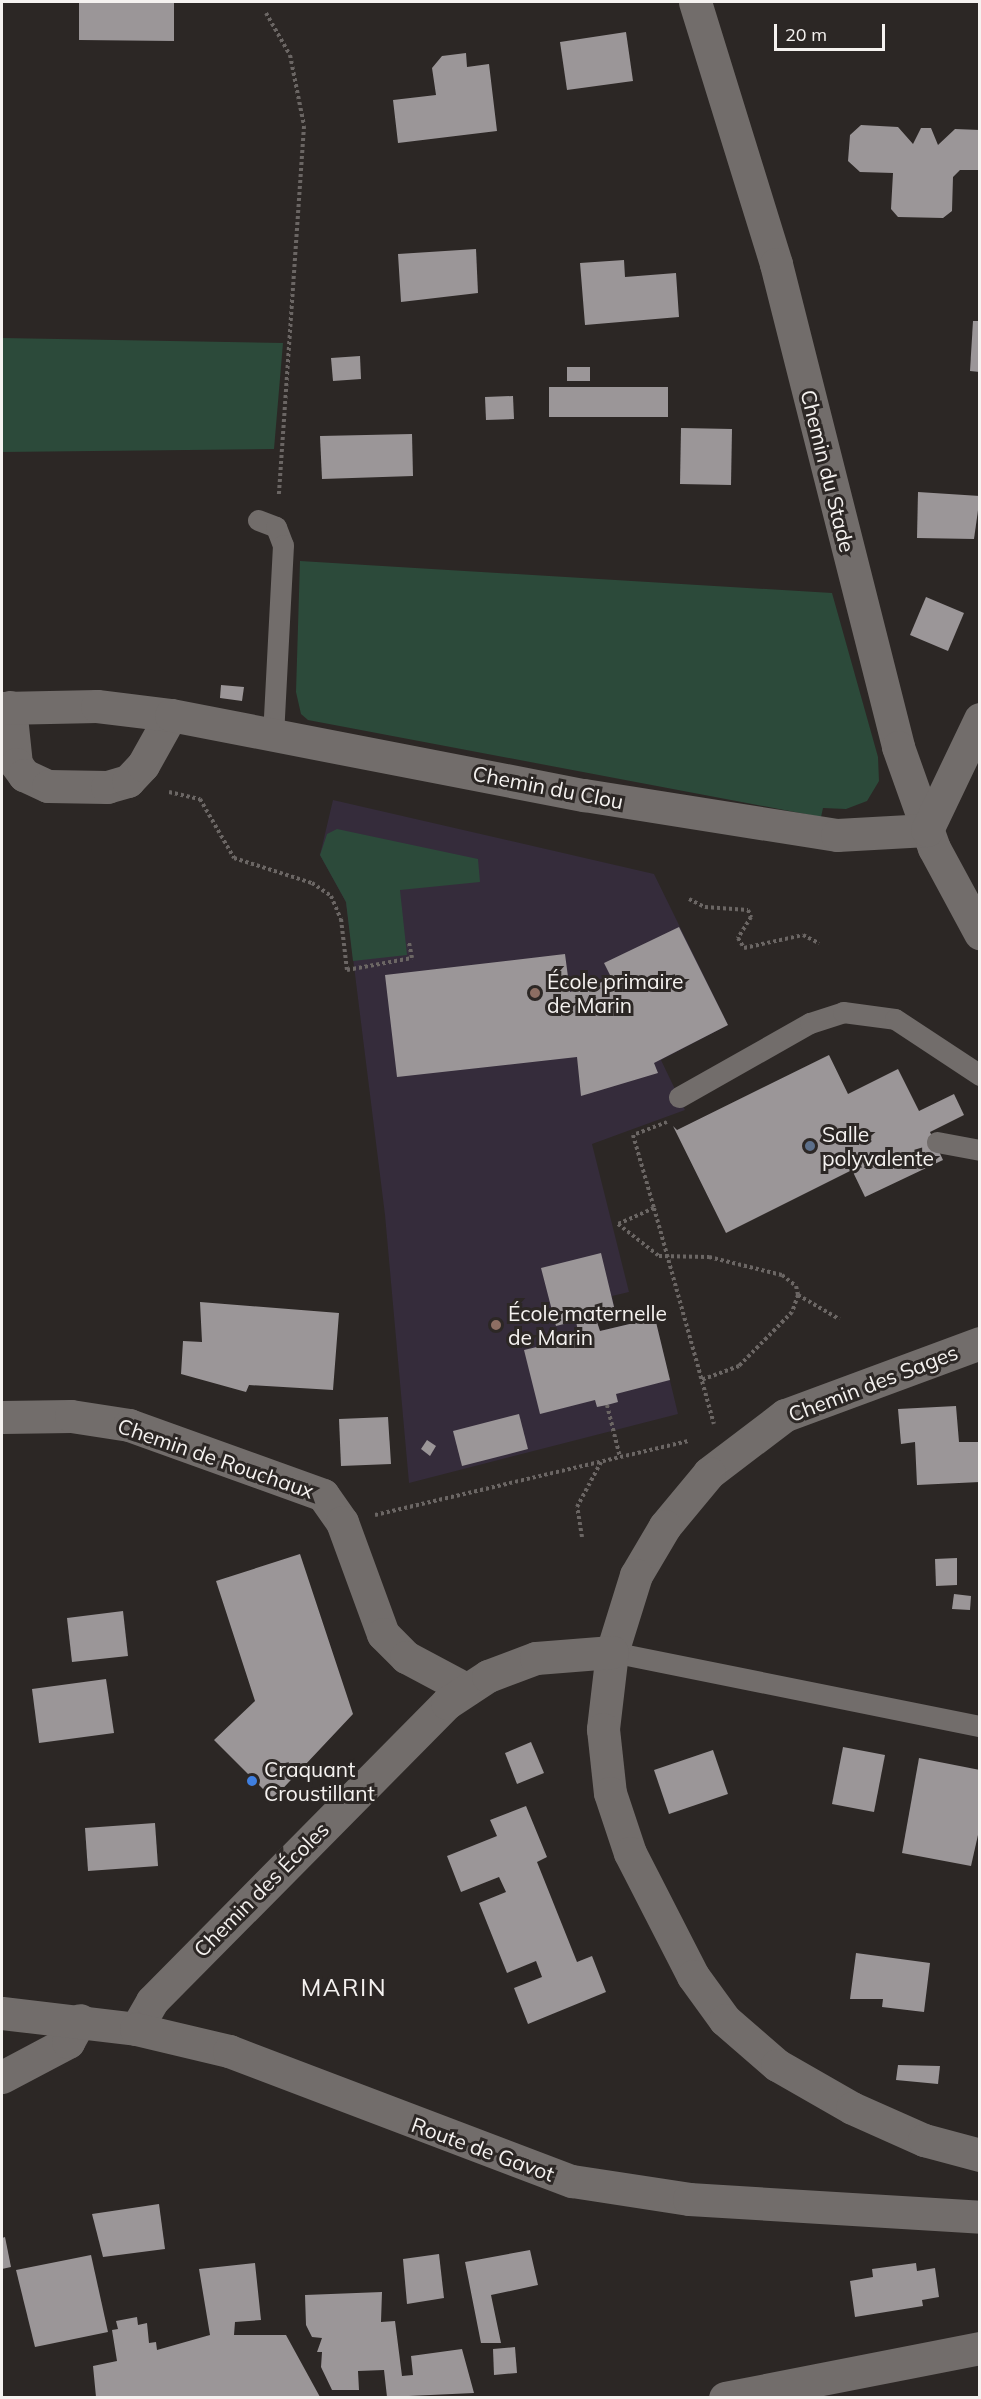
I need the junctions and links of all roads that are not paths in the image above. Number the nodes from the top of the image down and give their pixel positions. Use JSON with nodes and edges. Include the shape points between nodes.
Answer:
{"nodes":[{"id":1,"x":695,"y":2,"type":"edge"},
{"id":2,"x":267,"y":524,"type":"road end"},
{"id":3,"x":6,"y":707,"type":"edge"},
{"id":4,"x":171,"y":715,"type":"junction"},
{"id":5,"x":980,"y":719,"type":"edge"},
{"id":6,"x":273,"y":735,"type":"junction"},
{"id":7,"x":927,"y":830,"type":"junction"},
{"id":8,"x":980,"y":933,"type":"edge"},
{"id":9,"x":980,"y":1075,"type":"edge"},
{"id":10,"x":679,"y":1097,"type":"dead end"},
{"id":11,"x":937,"y":1142,"type":"dead end"},
{"id":12,"x":980,"y":1150,"type":"edge"},
{"id":13,"x":980,"y":1343,"type":"edge"},
{"id":14,"x":2,"y":1417,"type":"edge"},
{"id":15,"x":612,"y":1652,"type":"junction"},
{"id":16,"x":466,"y":1689,"type":"junction"},
{"id":17,"x":980,"y":1726,"type":"edge"},
{"id":18,"x":2,"y":2013,"type":"edge"},
{"id":19,"x":80,"y":2020,"type":"junction"},
{"id":20,"x":136,"y":2029,"type":"junction"},
{"id":21,"x":2,"y":2077,"type":"edge"},
{"id":22,"x":980,"y":2155,"type":"edge"},
{"id":23,"x":980,"y":2217,"type":"edge"},
{"id":24,"x":980,"y":2348,"type":"edge"},
{"id":25,"x":739,"y":2396,"type":"edge"}],
"edges":[{"from":1,"to":7,"type":"street","name":"Chemin du Stade","via":[[777,264],[875,668]]},
{"from":2,"to":6,"type":"lane","via":[[283,545]]},
{"from":3,"to":4,"type":"street","name":"Chemin du Clou","via":[[97,706]]},
{"from":3,"to":4,"type":"street","name":"Chemin du Clou","via":[[16,764],[35,783],[106,787],[128,781],[143,765]]},
{"from":4,"to":6,"type":"street","name":"Chemin du Clou"},
{"from":5,"to":7,"type":"street"},
{"from":6,"to":7,"type":"street","name":"Chemin du Clou","via":[[808,831],[867,835]]},
{"from":7,"to":8,"type":"street","name":"Chemin du Stade"},
{"from":9,"to":10,"type":"lane","via":[[895,1019],[843,1012],[810,1023]]},
{"from":11,"to":12,"type":"lane"},
{"from":13,"to":15,"type":"street","name":"Chemin des Sages","via":[[804,1406],[733,1451],[685,1499],[647,1555],[628,1596]]},
{"from":14,"to":16,"type":"street","name":"Chemin de Rouchaux","via":[[91,1418],[157,1433],[308,1487],[328,1501],[342,1522],[383,1634],[406,1657]]},
{"from":15,"to":16,"type":"street","name":"Chemin des Écoles","via":[[536,1658]]},
{"from":15,"to":17,"type":"lane"},
{"from":15,"to":22,"type":"street","name":"Chemin des Sages","via":[[603,1730],[610,1793],[630,1853],[693,1976],[750,2044],[797,2078],[899,2131]]},
{"from":16,"to":20,"type":"street","name":"Chemin des Écoles","via":[[430,1718],[152,2001]]},
{"from":18,"to":19,"type":"street","name":"Route de Gavot"},
{"from":19,"to":20,"type":"street","name":"Route de Gavot"},
{"from":19,"to":21,"type":"street","via":[[68,2042]]},
{"from":20,"to":23,"type":"street","name":"Route de Gavot","via":[[229,2051],[572,2181],[689,2199]]},
{"from":24,"to":25,"type":"street"}]}
